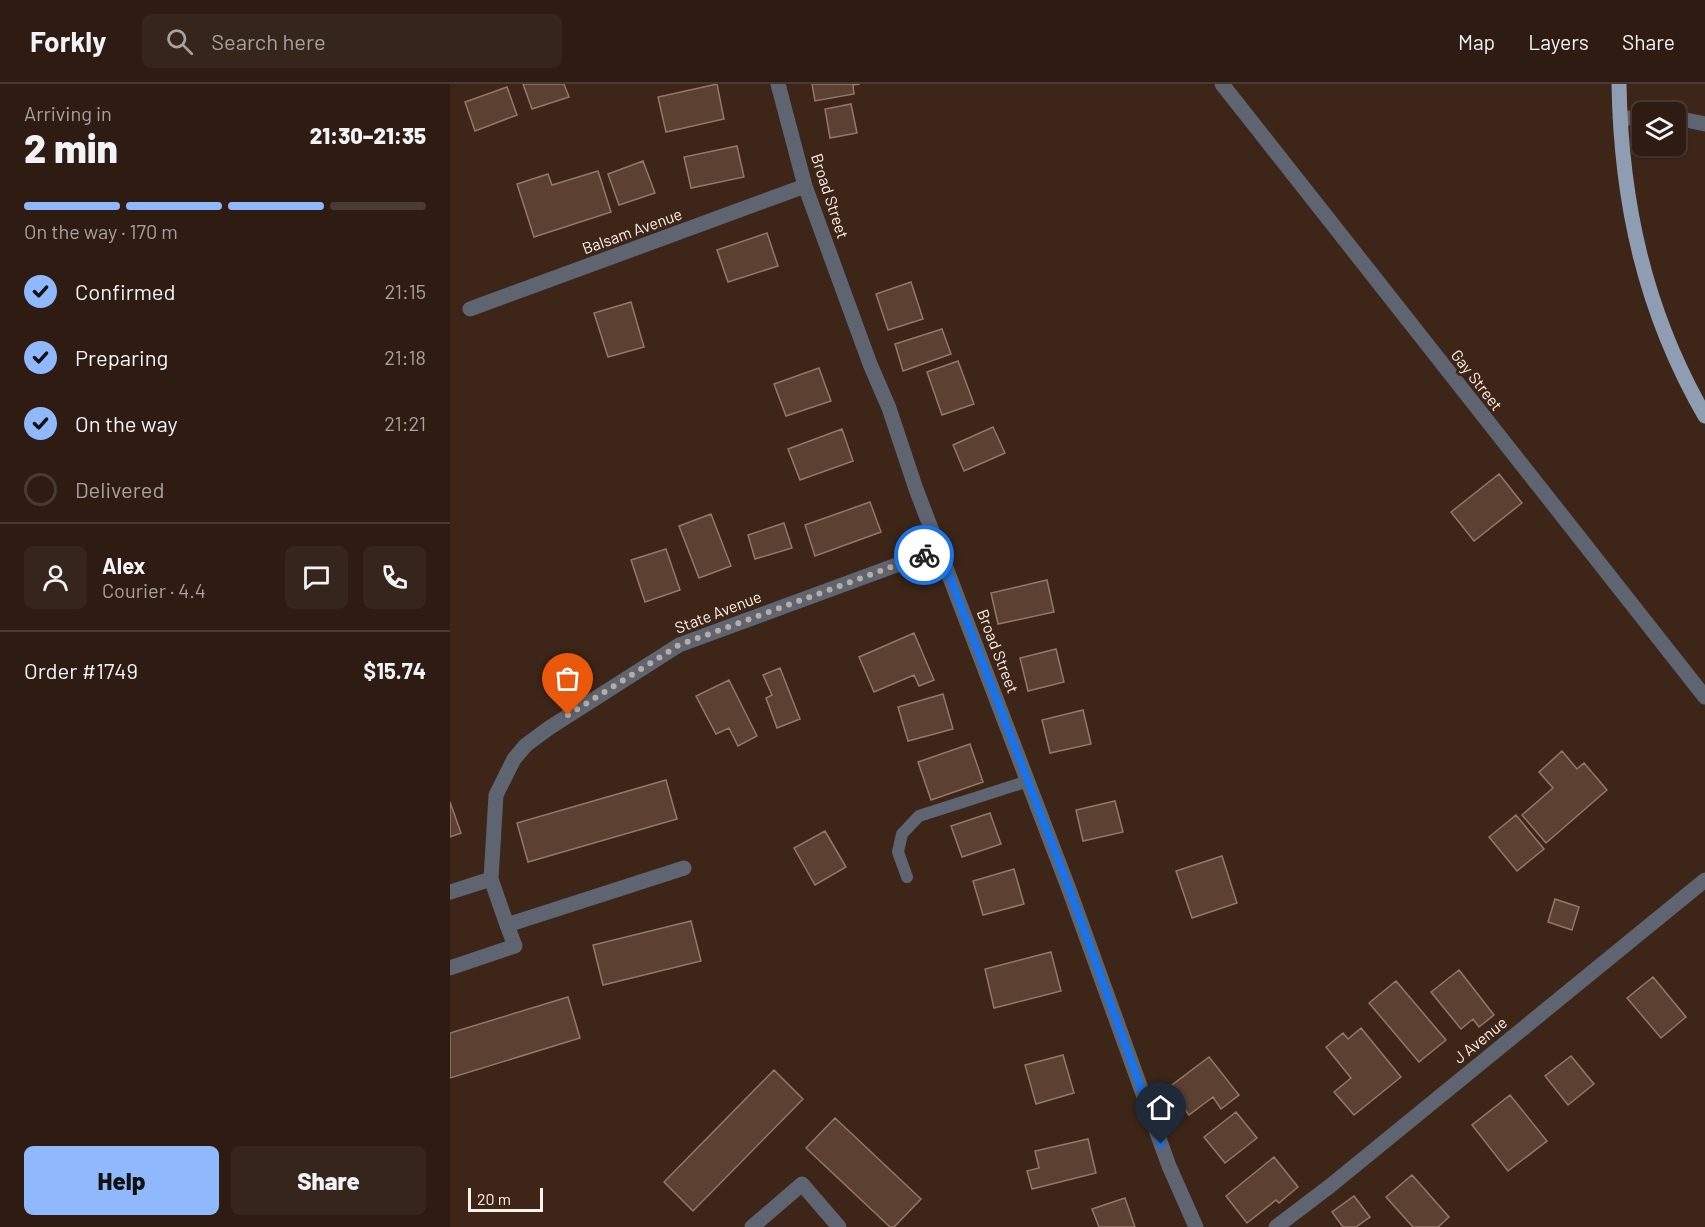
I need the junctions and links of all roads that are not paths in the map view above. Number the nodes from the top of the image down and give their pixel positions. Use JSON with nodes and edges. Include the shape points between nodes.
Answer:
{"nodes":[{"id":1,"x":778,"y":84,"type":"edge"},
{"id":2,"x":1222,"y":84,"type":"edge"},
{"id":3,"x":1619,"y":84,"type":"edge"},
{"id":4,"x":1620,"y":118,"type":"junction"},
{"id":5,"x":1632,"y":118,"type":"edge"},
{"id":6,"x":1686,"y":120,"type":"edge"},
{"id":7,"x":1705,"y":124,"type":"edge"},
{"id":8,"x":806,"y":186,"type":"junction"},
{"id":9,"x":470,"y":309,"type":"dead end"},
{"id":10,"x":1705,"y":416,"type":"edge"},
{"id":11,"x":939,"y":549,"type":"junction"},
{"id":12,"x":1702,"y":686,"type":"edge"},
{"id":13,"x":1028,"y":781,"type":"junction"},
{"id":14,"x":684,"y":868,"type":"dead end"},
{"id":15,"x":907,"y":877,"type":"dead end"},
{"id":16,"x":491,"y":879,"type":"junction"},
{"id":17,"x":1705,"y":880,"type":"edge"},
{"id":18,"x":450,"y":892,"type":"edge"},
{"id":19,"x":507,"y":925,"type":"junction"},
{"id":20,"x":450,"y":968,"type":"edge"},
{"id":21,"x":752,"y":1227,"type":"edge"},
{"id":22,"x":838,"y":1227,"type":"edge"},
{"id":23,"x":1196,"y":1227,"type":"edge"},
{"id":24,"x":1276,"y":1227,"type":"edge"}],
"edges":[{"from":1,"to":8,"type":"street","name":"Broad Street"},
{"from":2,"to":12,"type":"street","name":"Gay Street"},
{"from":3,"to":4,"type":"main road"},
{"from":4,"to":5,"type":"street"},
{"from":4,"to":10,"type":"main road","via":[[1625,185],[1638,251],[1659,320],[1684,380]]},
{"from":6,"to":7,"type":"street"},
{"from":8,"to":9,"type":"street","name":"Balsam Avenue"},
{"from":8,"to":11,"type":"street","name":"Broad Street"},
{"from":11,"to":13,"type":"street","name":"Broad Street"},
{"from":11,"to":16,"type":"street","name":"State Avenue","via":[[679,645],[549,728],[514,759],[496,795]]},
{"from":13,"to":15,"type":"lane","via":[[919,816],[902,834],[898,852]]},
{"from":13,"to":23,"type":"street","name":"Broad Street","via":[[1169,1166]]},
{"from":14,"to":19,"type":"street"},
{"from":16,"to":18,"type":"street"},
{"from":16,"to":19,"type":"street","name":"State Avenue"},
{"from":17,"to":24,"type":"street","name":"J Avenue"},
{"from":19,"to":20,"type":"street","name":"State Avenue","via":[[515,946]]},
{"from":21,"to":22,"type":"street","via":[[802,1184]]}]}
